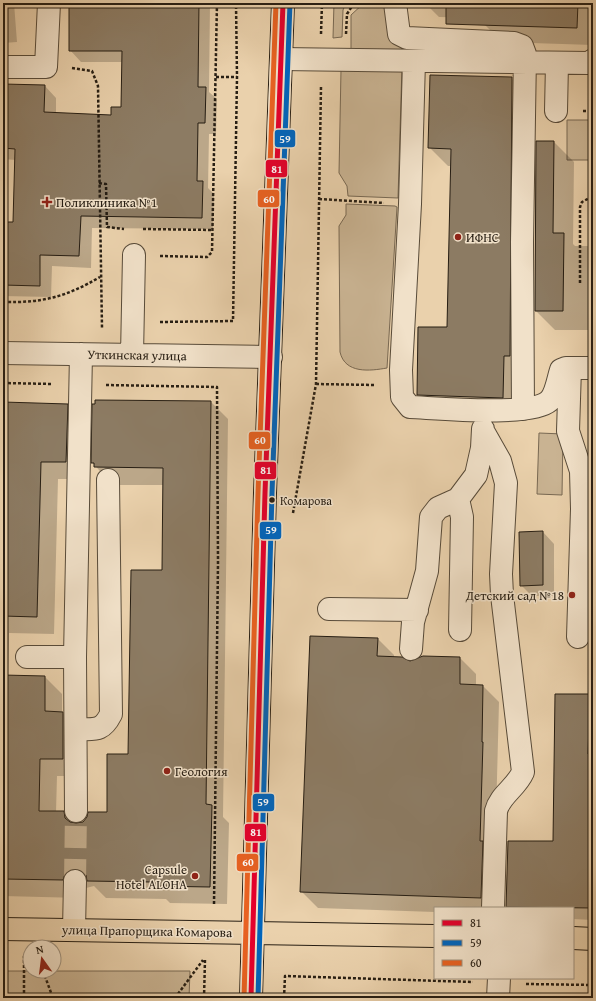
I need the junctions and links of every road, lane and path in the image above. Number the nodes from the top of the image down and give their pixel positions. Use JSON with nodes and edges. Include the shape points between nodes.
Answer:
{"nodes":[{"id":1,"x":49,"y":3,"type":"edge"},
{"id":2,"x":217,"y":3,"type":"edge"},
{"id":3,"x":236,"y":3,"type":"edge"},
{"id":4,"x":283,"y":3,"type":"edge"},
{"id":5,"x":322,"y":3,"type":"edge"},
{"id":6,"x":396,"y":3,"type":"edge"},
{"id":7,"x":281,"y":59,"type":"junction"},
{"id":8,"x":321,"y":60,"type":"junction"},
{"id":9,"x":593,"y":60,"type":"edge"},
{"id":10,"x":414,"y":61,"type":"junction"},
{"id":11,"x":526,"y":62,"type":"junction"},
{"id":12,"x":557,"y":63,"type":"junction"},
{"id":13,"x":3,"y":67,"type":"edge"},
{"id":14,"x":46,"y":67,"type":"junction"},
{"id":15,"x":216,"y":77,"type":"junction"},
{"id":16,"x":237,"y":77,"type":"junction"},
{"id":17,"x":556,"y":111,"type":"dead end"},
{"id":18,"x":99,"y":183,"type":"junction"},
{"id":19,"x":593,"y":196,"type":"edge"},
{"id":20,"x":319,"y":199,"type":"junction"},
{"id":21,"x":410,"y":204,"type":"junction"},
{"id":22,"x":125,"y":229,"type":"dead end"},
{"id":23,"x":141,"y":229,"type":"dead end"},
{"id":24,"x":213,"y":230,"type":"junction"},
{"id":25,"x":134,"y":255,"type":"joint"},
{"id":26,"x":100,"y":277,"type":"junction"},
{"id":27,"x":580,"y":283,"type":"dead end"},
{"id":28,"x":3,"y":302,"type":"edge"},
{"id":29,"x":132,"y":323,"type":"junction"},
{"id":30,"x":3,"y":353,"type":"edge"},
{"id":31,"x":81,"y":354,"type":"junction"},
{"id":32,"x":103,"y":354,"type":"junction"},
{"id":33,"x":132,"y":355,"type":"junction"},
{"id":34,"x":271,"y":357,"type":"junction"},
{"id":35,"x":568,"y":368,"type":"junction"},
{"id":36,"x":593,"y":368,"type":"edge"},
{"id":37,"x":3,"y":382,"type":"edge"},
{"id":38,"x":81,"y":384,"type":"junction"},
{"id":39,"x":316,"y":384,"type":"junction"},
{"id":40,"x":378,"y":385,"type":"dead end"},
{"id":41,"x":523,"y":409,"type":"junction"},
{"id":42,"x":481,"y":410,"type":"junction"},
{"id":43,"x":483,"y":431,"type":"junction"},
{"id":44,"x":587,"y":471,"type":"edge"},
{"id":45,"x":108,"y":480,"type":"dead end"},
{"id":46,"x":458,"y":499,"type":"junction"},
{"id":47,"x":293,"y":521,"type":"dead end"},
{"id":48,"x":330,"y":609,"type":"dead end"},
{"id":49,"x":417,"y":610,"type":"junction"},
{"id":50,"x":460,"y":630,"type":"dead end"},
{"id":51,"x":578,"y":637,"type":"dead end"},
{"id":52,"x":411,"y":649,"type":"dead end"},
{"id":53,"x":27,"y":657,"type":"dead end"},
{"id":54,"x":75,"y":657,"type":"junction"},
{"id":55,"x":77,"y":729,"type":"junction"},
{"id":56,"x":76,"y":811,"type":"tunnel mouth"},
{"id":57,"x":75,"y":881,"type":"tunnel mouth"},
{"id":58,"x":493,"y":907,"type":"edge"},
{"id":59,"x":3,"y":929,"type":"edge"},
{"id":60,"x":74,"y":930,"type":"junction"},
{"id":61,"x":209,"y":932,"type":"junction"},
{"id":62,"x":252,"y":932,"type":"junction"},
{"id":63,"x":434,"y":936,"type":"edge"},
{"id":64,"x":574,"y":938,"type":"edge"},
{"id":65,"x":593,"y":939,"type":"edge"},
{"id":66,"x":205,"y":958,"type":"junction"},
{"id":67,"x":24,"y":979,"type":"edge"},
{"id":68,"x":46,"y":979,"type":"edge"},
{"id":69,"x":593,"y":985,"type":"edge"},
{"id":70,"x":499,"y":986,"type":"edge"},
{"id":71,"x":24,"y":998,"type":"edge"},
{"id":72,"x":53,"y":998,"type":"edge"},
{"id":73,"x":175,"y":998,"type":"edge"},
{"id":74,"x":204,"y":998,"type":"edge"},
{"id":75,"x":251,"y":998,"type":"edge"},
{"id":76,"x":284,"y":998,"type":"edge"}],
"edges":[{"from":1,"to":14,"type":"street"},
{"from":2,"to":15,"type":"path"},
{"from":3,"to":16,"type":"path"},
{"from":4,"to":7,"type":"main road"},
{"from":5,"to":8,"type":"path"},
{"from":6,"to":11,"type":"street","via":[[400,34],[407,38],[514,43],[522,46]]},
{"from":7,"to":8,"type":"street"},
{"from":7,"to":34,"type":"main road"},
{"from":8,"to":10,"type":"street"},
{"from":8,"to":20,"type":"path"},
{"from":9,"to":12,"type":"street","via":[[589,64]]},
{"from":10,"to":11,"type":"street"},
{"from":10,"to":21,"type":"street"},
{"from":11,"to":12,"type":"street"},
{"from":11,"to":41,"type":"street","via":[[522,242]]},
{"from":12,"to":17,"type":"street"},
{"from":13,"to":14,"type":"street"},
{"from":14,"to":18,"type":"path","via":[[85,69],[92,71],[96,77]]},
{"from":15,"to":16,"type":"path"},
{"from":15,"to":24,"type":"path"},
{"from":16,"to":29,"type":"path","via":[[233,322]]},
{"from":18,"to":22,"type":"path","via":[[106,184],[107,227]]},
{"from":18,"to":26,"type":"path"},
{"from":19,"to":27,"type":"path","via":[[582,202],[580,207]]},
{"from":20,"to":21,"type":"path"},
{"from":20,"to":39,"type":"path"},
{"from":21,"to":42,"type":"street","via":[[402,397],[410,407]]},
{"from":23,"to":24,"type":"path"},
{"from":24,"to":25,"type":"path","via":[[212,252],[207,257]]},
{"from":25,"to":29,"type":"street"},
{"from":26,"to":28,"type":"path","via":[[71,293],[46,301]]},
{"from":26,"to":32,"type":"path"},
{"from":29,"to":33,"type":"street"},
{"from":30,"to":31,"type":"street","name":"Уткинская улица"},
{"from":31,"to":32,"type":"street","name":"Уткинская улица"},
{"from":31,"to":38,"type":"street"},
{"from":32,"to":33,"type":"street","name":"Уткинская улица"},
{"from":33,"to":34,"type":"street","name":"Уткинская улица"},
{"from":34,"to":62,"type":"main road"},
{"from":35,"to":36,"type":"street"},
{"from":35,"to":41,"type":"street","via":[[561,370],[550,400],[542,406]]},
{"from":35,"to":44,"type":"street","via":[[568,431]]},
{"from":37,"to":38,"type":"path"},
{"from":38,"to":54,"type":"street"},
{"from":38,"to":61,"type":"path","via":[[217,387],[215,901]]},
{"from":39,"to":40,"type":"path"},
{"from":39,"to":47,"type":"path"},
{"from":41,"to":42,"type":"street"},
{"from":42,"to":43,"type":"street"},
{"from":43,"to":46,"type":"street","via":[[476,475]]},
{"from":43,"to":58,"type":"street","via":[[500,461],[506,483],[502,595],[523,772],[518,782],[499,802],[496,811]]},
{"from":44,"to":51,"type":"street","via":[[582,509]]},
{"from":45,"to":55,"type":"street","via":[[111,714],[106,724],[98,729]]},
{"from":46,"to":49,"type":"street","via":[[438,508],[430,517],[427,571]]},
{"from":46,"to":50,"type":"street","via":[[462,517]]},
{"from":48,"to":49,"type":"street"},
{"from":49,"to":52,"type":"street"},
{"from":53,"to":54,"type":"street"},
{"from":54,"to":55,"type":"street"},
{"from":55,"to":56,"type":"street"},
{"from":57,"to":60,"type":"street"},
{"from":59,"to":60,"type":"main road","name":"улица Прапорщика Комарова"},
{"from":60,"to":61,"type":"main road","name":"улица Прапорщика Комарова"},
{"from":61,"to":62,"type":"main road","name":"улица Прапорщика Комарова"},
{"from":61,"to":66,"type":"path"},
{"from":62,"to":63,"type":"main road","name":"улица Прапорщика Комарова"},
{"from":62,"to":75,"type":"main road"},
{"from":64,"to":65,"type":"main road"},
{"from":66,"to":73,"type":"path"},
{"from":66,"to":74,"type":"path"},
{"from":67,"to":71,"type":"path"},
{"from":68,"to":72,"type":"path"},
{"from":69,"to":70,"type":"path"},
{"from":70,"to":76,"type":"path","via":[[285,976]]}]}
